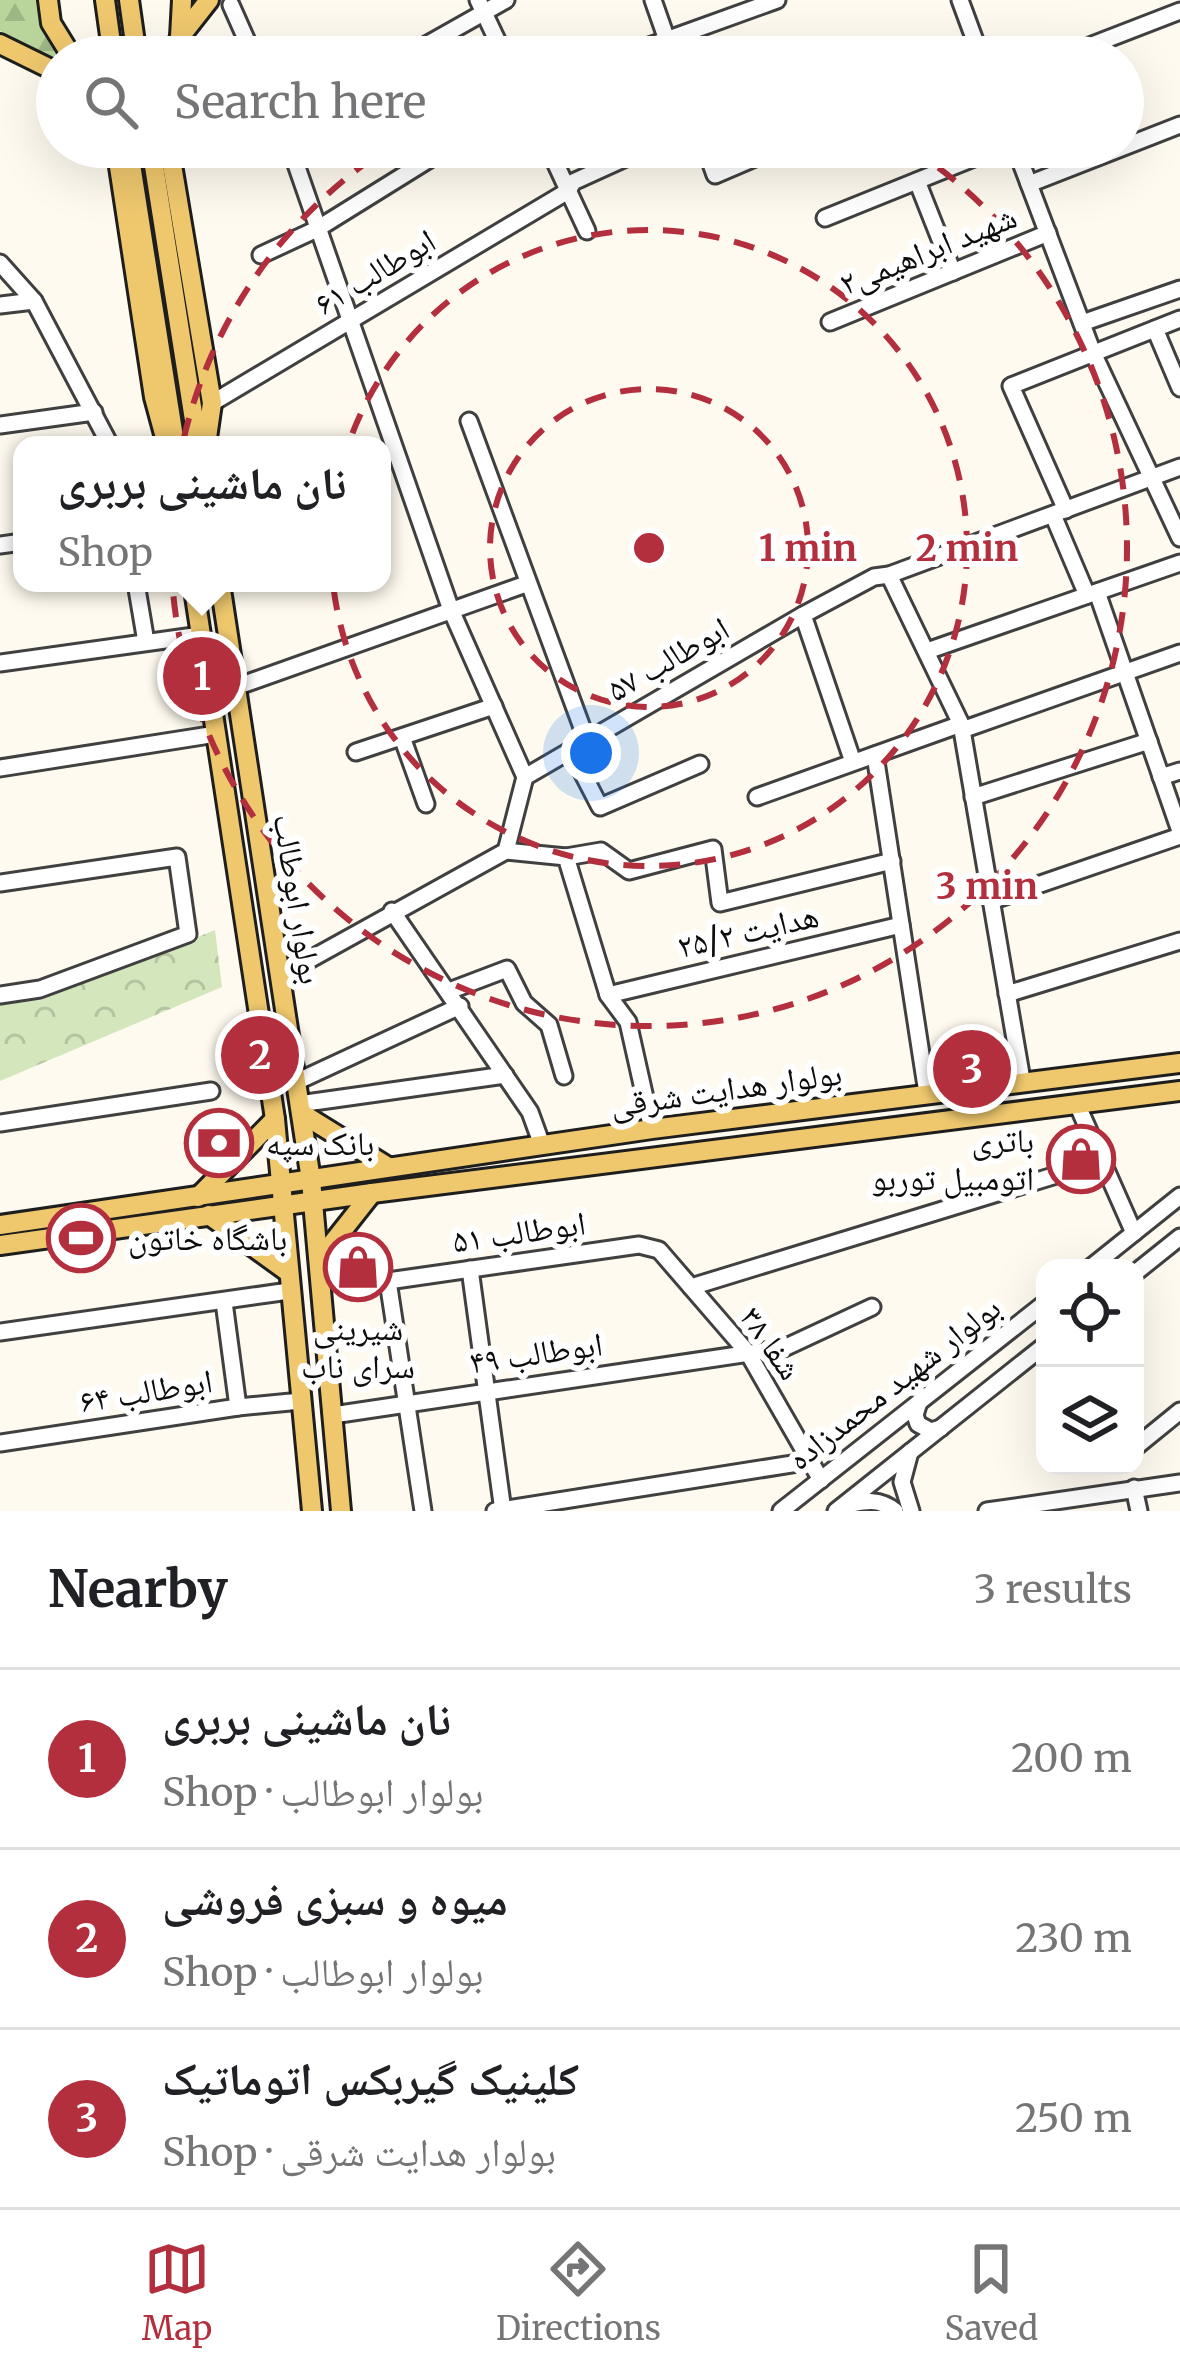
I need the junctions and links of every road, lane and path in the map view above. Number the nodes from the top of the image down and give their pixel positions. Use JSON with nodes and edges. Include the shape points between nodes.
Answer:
{"nodes":[{"id":1,"x":48,"y":0,"type":"edge"},
{"id":2,"x":105,"y":0,"type":"edge"},
{"id":3,"x":129,"y":0,"type":"edge"},
{"id":4,"x":182,"y":0,"type":"edge"},
{"id":5,"x":208,"y":0,"type":"edge"},
{"id":6,"x":506,"y":0,"type":"edge"},
{"id":7,"x":653,"y":0,"type":"edge"},
{"id":8,"x":776,"y":0,"type":"edge"},
{"id":9,"x":960,"y":0,"type":"edge"},
{"id":10,"x":231,"y":4,"type":"dead end"},
{"id":11,"x":480,"y":5,"type":"edge"},
{"id":12,"x":1180,"y":10,"type":"edge"},
{"id":13,"x":59,"y":36,"type":"edge"},
{"id":14,"x":110,"y":36,"type":"edge"},
{"id":15,"x":134,"y":36,"type":"edge"},
{"id":16,"x":180,"y":36,"type":"edge"},
{"id":17,"x":181,"y":36,"type":"edge"},
{"id":18,"x":245,"y":36,"type":"edge"},
{"id":19,"x":435,"y":36,"type":"edge"},
{"id":20,"x":495,"y":36,"type":"edge"},
{"id":21,"x":665,"y":36,"type":"edge"},
{"id":22,"x":672,"y":36,"type":"edge"},
{"id":23,"x":972,"y":36,"type":"edge"},
{"id":24,"x":1114,"y":36,"type":"edge"},
{"id":25,"x":0,"y":44,"type":"edge"},
{"id":26,"x":0,"y":57,"type":"edge"},
{"id":27,"x":36,"y":61,"type":"edge"},
{"id":28,"x":36,"y":66,"type":"edge"},
{"id":29,"x":1180,"y":124,"type":"edge"},
{"id":30,"x":1144,"y":138,"type":"edge"},
{"id":31,"x":119,"y":168,"type":"edge"},
{"id":32,"x":131,"y":168,"type":"edge"},
{"id":33,"x":155,"y":168,"type":"edge"},
{"id":34,"x":173,"y":168,"type":"edge"},
{"id":35,"x":297,"y":168,"type":"edge"},
{"id":36,"x":415,"y":168,"type":"edge"},
{"id":37,"x":558,"y":168,"type":"edge"},
{"id":38,"x":604,"y":168,"type":"edge"},
{"id":39,"x":949,"y":168,"type":"edge"},
{"id":40,"x":1024,"y":168,"type":"edge"},
{"id":41,"x":1070,"y":168,"type":"edge"},
{"id":42,"x":917,"y":181,"type":"junction"},
{"id":43,"x":1030,"y":184,"type":"junction"},
{"id":44,"x":568,"y":190,"type":"junction"},
{"id":45,"x":825,"y":218,"type":"dead end"},
{"id":46,"x":316,"y":229,"type":"junction"},
{"id":47,"x":587,"y":232,"type":"dead end"},
{"id":48,"x":1048,"y":233,"type":"junction"},
{"id":49,"x":261,"y":255,"type":"dead end"},
{"id":50,"x":0,"y":263,"type":"edge"},
{"id":51,"x":953,"y":272,"type":"junction"},
{"id":52,"x":1180,"y":289,"type":"edge"},
{"id":53,"x":34,"y":301,"type":"junction"},
{"id":54,"x":0,"y":305,"type":"edge"},
{"id":55,"x":1180,"y":320,"type":"edge"},
{"id":56,"x":350,"y":322,"type":"junction"},
{"id":57,"x":830,"y":322,"type":"dead end"},
{"id":58,"x":1082,"y":322,"type":"junction"},
{"id":59,"x":1154,"y":329,"type":"junction"},
{"id":60,"x":1093,"y":353,"type":"junction"},
{"id":61,"x":1180,"y":388,"type":"edge"},
{"id":62,"x":212,"y":403,"type":"junction"},
{"id":63,"x":94,"y":412,"type":"junction"},
{"id":64,"x":469,"y":421,"type":"dead end"},
{"id":65,"x":0,"y":425,"type":"edge"},
{"id":66,"x":106,"y":436,"type":"edge"},
{"id":67,"x":168,"y":436,"type":"edge"},
{"id":68,"x":170,"y":436,"type":"edge"},
{"id":69,"x":200,"y":436,"type":"edge"},
{"id":70,"x":204,"y":436,"type":"edge"},
{"id":71,"x":390,"y":436,"type":"edge"},
{"id":72,"x":391,"y":438,"type":"edge"},
{"id":73,"x":1180,"y":467,"type":"edge"},
{"id":74,"x":1154,"y":477,"type":"junction"},
{"id":75,"x":1059,"y":512,"type":"junction"},
{"id":76,"x":1180,"y":538,"type":"edge"},
{"id":77,"x":1180,"y":563,"type":"edge"},
{"id":78,"x":889,"y":575,"type":"junction"},
{"id":79,"x":526,"y":584,"type":"junction"},
{"id":80,"x":138,"y":592,"type":"edge"},
{"id":81,"x":194,"y":592,"type":"edge"},
{"id":82,"x":221,"y":592,"type":"edge"},
{"id":83,"x":1092,"y":594,"type":"junction"},
{"id":84,"x":452,"y":610,"type":"junction"},
{"id":85,"x":803,"y":616,"type":"junction"},
{"id":86,"x":201,"y":635,"type":"junction"},
{"id":87,"x":146,"y":642,"type":"junction"},
{"id":88,"x":927,"y":651,"type":"junction"},
{"id":89,"x":1180,"y":652,"type":"edge"},
{"id":90,"x":0,"y":663,"type":"edge"},
{"id":91,"x":1125,"y":672,"type":"junction"},
{"id":92,"x":236,"y":687,"type":"junction"},
{"id":93,"x":494,"y":706,"type":"junction"},
{"id":94,"x":961,"y":727,"type":"junction"},
{"id":95,"x":216,"y":734,"type":"junction"},
{"id":96,"x":402,"y":737,"type":"junction"},
{"id":97,"x":587,"y":741,"type":"junction"},
{"id":98,"x":1149,"y":741,"type":"junction"},
{"id":99,"x":571,"y":751,"type":"junction"},
{"id":100,"x":356,"y":752,"type":"dead end"},
{"id":101,"x":875,"y":755,"type":"junction"},
{"id":102,"x":853,"y":762,"type":"junction"},
{"id":103,"x":700,"y":764,"type":"dead end"},
{"id":104,"x":0,"y":768,"type":"edge"},
{"id":105,"x":1180,"y":771,"type":"edge"},
{"id":106,"x":525,"y":777,"type":"junction"},
{"id":107,"x":1161,"y":777,"type":"junction"},
{"id":108,"x":757,"y":797,"type":"dead end"},
{"id":109,"x":974,"y":797,"type":"junction"},
{"id":110,"x":426,"y":804,"type":"dead end"},
{"id":111,"x":1180,"y":833,"type":"edge"},
{"id":112,"x":506,"y":851,"type":"junction"},
{"id":113,"x":566,"y":857,"type":"junction"},
{"id":114,"x":892,"y":862,"type":"junction"},
{"id":115,"x":237,"y":873,"type":"junction"},
{"id":116,"x":0,"y":884,"type":"edge"},
{"id":117,"x":991,"y":901,"type":"junction"},
{"id":118,"x":269,"y":903,"type":"junction"},
{"id":119,"x":392,"y":911,"type":"junction"},
{"id":120,"x":901,"y":925,"type":"junction"},
{"id":121,"x":1180,"y":941,"type":"edge"},
{"id":122,"x":280,"y":976,"type":"junction"},
{"id":123,"x":449,"y":991,"type":"junction"},
{"id":124,"x":1007,"y":994,"type":"junction"},
{"id":125,"x":0,"y":995,"type":"edge"},
{"id":126,"x":608,"y":995,"type":"junction"},
{"id":127,"x":460,"y":1006,"type":"junction"},
{"id":128,"x":1180,"y":1063,"type":"edge"},
{"id":129,"x":505,"y":1075,"type":"junction"},
{"id":130,"x":564,"y":1076,"type":"dead end"},
{"id":131,"x":1022,"y":1080,"type":"junction"},
{"id":132,"x":296,"y":1082,"type":"junction"},
{"id":133,"x":211,"y":1091,"type":"dead end"},
{"id":134,"x":1180,"y":1091,"type":"edge"},
{"id":135,"x":927,"y":1093,"type":"junction"},
{"id":136,"x":1077,"y":1104,"type":"junction"},
{"id":137,"x":300,"y":1108,"type":"junction"},
{"id":138,"x":275,"y":1119,"type":"junction"},
{"id":139,"x":0,"y":1123,"type":"edge"},
{"id":140,"x":655,"y":1129,"type":"junction"},
{"id":141,"x":542,"y":1145,"type":"junction"},
{"id":142,"x":662,"y":1156,"type":"junction"},
{"id":143,"x":1102,"y":1161,"type":"junction"},
{"id":144,"x":388,"y":1167,"type":"junction"},
{"id":145,"x":311,"y":1180,"type":"junction"},
{"id":146,"x":280,"y":1184,"type":"junction"},
{"id":147,"x":372,"y":1193,"type":"junction"},
{"id":148,"x":1180,"y":1196,"type":"edge"},
{"id":149,"x":198,"y":1198,"type":"junction"},
{"id":150,"x":313,"y":1201,"type":"junction"},
{"id":151,"x":282,"y":1205,"type":"junction"},
{"id":152,"x":209,"y":1215,"type":"junction"},
{"id":153,"x":0,"y":1226,"type":"edge"},
{"id":154,"x":1134,"y":1233,"type":"junction"},
{"id":155,"x":1180,"y":1238,"type":"edge"},
{"id":156,"x":0,"y":1245,"type":"edge"},
{"id":157,"x":659,"y":1250,"type":"joint"},
{"id":158,"x":1101,"y":1259,"type":"edge"},
{"id":159,"x":319,"y":1260,"type":"junction"},
{"id":160,"x":1144,"y":1266,"type":"edge"},
{"id":161,"x":470,"y":1269,"type":"junction"},
{"id":162,"x":288,"y":1282,"type":"junction"},
{"id":163,"x":691,"y":1287,"type":"junction"},
{"id":164,"x":224,"y":1302,"type":"junction"},
{"id":165,"x":872,"y":1307,"type":"dead end"},
{"id":166,"x":1036,"y":1310,"type":"edge"},
{"id":167,"x":0,"y":1332,"type":"edge"},
{"id":168,"x":1036,"y":1352,"type":"edge"},
{"id":169,"x":748,"y":1353,"type":"junction"},
{"id":170,"x":487,"y":1390,"type":"junction"},
{"id":171,"x":301,"y":1401,"type":"junction"},
{"id":172,"x":406,"y":1402,"type":"junction"},
{"id":173,"x":919,"y":1402,"type":"junction"},
{"id":174,"x":238,"y":1407,"type":"junction"},
{"id":175,"x":1180,"y":1411,"type":"edge"},
{"id":176,"x":333,"y":1415,"type":"junction"},
{"id":177,"x":940,"y":1428,"type":"junction"},
{"id":178,"x":871,"y":1440,"type":"junction"},
{"id":179,"x":1144,"y":1440,"type":"edge"},
{"id":180,"x":0,"y":1443,"type":"edge"},
{"id":181,"x":910,"y":1453,"type":"junction"},
{"id":182,"x":811,"y":1461,"type":"junction"},
{"id":183,"x":892,"y":1467,"type":"junction"},
{"id":184,"x":820,"y":1480,"type":"junction"},
{"id":185,"x":1180,"y":1483,"type":"edge"},
{"id":186,"x":1134,"y":1488,"type":"junction"},
{"id":187,"x":840,"y":1508,"type":"edge"},
{"id":188,"x":312,"y":1511,"type":"edge"},
{"id":189,"x":341,"y":1511,"type":"edge"},
{"id":190,"x":423,"y":1511,"type":"edge"},
{"id":191,"x":500,"y":1511,"type":"edge"},
{"id":192,"x":781,"y":1511,"type":"edge"},
{"id":193,"x":896,"y":1511,"type":"edge"},
{"id":194,"x":911,"y":1511,"type":"edge"},
{"id":195,"x":987,"y":1511,"type":"edge"},
{"id":196,"x":1138,"y":1511,"type":"edge"}],
"edges":[{"from":1,"to":13,"type":"main road"},
{"from":2,"to":14,"type":"main road"},
{"from":3,"to":15,"type":"main road"},
{"from":4,"to":16,"type":"main road"},
{"from":5,"to":17,"type":"main road"},
{"from":6,"to":11,"type":"street"},
{"from":7,"to":21,"type":"street"},
{"from":8,"to":22,"type":"street"},
{"from":9,"to":23,"type":"street"},
{"from":10,"to":18,"type":"street"},
{"from":11,"to":19,"type":"street"},
{"from":11,"to":20,"type":"street"},
{"from":12,"to":24,"type":"street"},
{"from":25,"to":27,"type":"main road"},
{"from":26,"to":28,"type":"main road"},
{"from":29,"to":30,"type":"street"},
{"from":31,"to":67,"type":"main road","via":[[154,397]]},
{"from":32,"to":68,"type":"main road"},
{"from":33,"to":69,"type":"main road"},
{"from":34,"to":62,"type":"main road"},
{"from":35,"to":46,"type":"street"},
{"from":36,"to":46,"type":"street"},
{"from":37,"to":44,"type":"street"},
{"from":38,"to":44,"type":"street","name":"ابوطالب ۶۱"},
{"from":39,"to":42,"type":"street"},
{"from":40,"to":43,"type":"street"},
{"from":41,"to":43,"type":"street"},
{"from":42,"to":45,"type":"street"},
{"from":42,"to":51,"type":"street"},
{"from":43,"to":48,"type":"street"},
{"from":44,"to":47,"type":"street"},
{"from":44,"to":56,"type":"street","name":"ابوطالب ۶۱"},
{"from":46,"to":49,"type":"street"},
{"from":46,"to":56,"type":"street"},
{"from":48,"to":51,"type":"street","name":"شهید ابراهیمی۲"},
{"from":48,"to":58,"type":"street"},
{"from":50,"to":53,"type":"street"},
{"from":51,"to":57,"type":"street","name":"شهید ابراهیمی۲"},
{"from":52,"to":58,"type":"street"},
{"from":53,"to":54,"type":"street"},
{"from":53,"to":63,"type":"street"},
{"from":55,"to":59,"type":"street"},
{"from":56,"to":62,"type":"street","name":"ابوطالب ۶۱"},
{"from":56,"to":71,"type":"street"},
{"from":58,"to":60,"type":"street"},
{"from":59,"to":60,"type":"street"},
{"from":59,"to":61,"type":"street"},
{"from":60,"to":74,"type":"street"},
{"from":60,"to":75,"type":"street","via":[[1011,386]]},
{"from":62,"to":70,"type":"main road"},
{"from":63,"to":65,"type":"street"},
{"from":63,"to":66,"type":"street"},
{"from":64,"to":79,"type":"street"},
{"from":72,"to":84,"type":"street"},
{"from":73,"to":74,"type":"street","name":"ابوطالب ۵۷"},
{"from":74,"to":75,"type":"street","name":"ابوطالب ۵۷"},
{"from":74,"to":76,"type":"street"},
{"from":75,"to":78,"type":"street","name":"ابوطالب ۵۷"},
{"from":75,"to":83,"type":"street"},
{"from":77,"to":83,"type":"street"},
{"from":78,"to":85,"type":"street","name":"ابوطالب ۵۷"},
{"from":78,"to":88,"type":"street"},
{"from":79,"to":84,"type":"street"},
{"from":79,"to":97,"type":"street"},
{"from":80,"to":87,"type":"street"},
{"from":81,"to":86,"type":"main road","name":"بولوار ابوطالب"},
{"from":82,"to":92,"type":"main road","name":"بولوار ابوطالب"},
{"from":83,"to":88,"type":"street"},
{"from":83,"to":91,"type":"street"},
{"from":84,"to":92,"type":"street"},
{"from":84,"to":93,"type":"street"},
{"from":85,"to":97,"type":"street","name":"ابوطالب ۵۷"},
{"from":85,"to":102,"type":"street"},
{"from":86,"to":87,"type":"street"},
{"from":86,"to":95,"type":"main road","name":"بولوار ابوطالب"},
{"from":87,"to":90,"type":"street"},
{"from":88,"to":94,"type":"street"},
{"from":89,"to":91,"type":"street"},
{"from":91,"to":94,"type":"street"},
{"from":91,"to":98,"type":"street"},
{"from":92,"to":118,"type":"main road","name":"بولوار ابوطالب"},
{"from":93,"to":96,"type":"street"},
{"from":93,"to":106,"type":"street"},
{"from":94,"to":101,"type":"street"},
{"from":94,"to":109,"type":"street"},
{"from":95,"to":104,"type":"street"},
{"from":95,"to":115,"type":"main road","name":"بولوار ابوطالب"},
{"from":96,"to":100,"type":"street"},
{"from":96,"to":110,"type":"street"},
{"from":97,"to":99,"type":"street","name":"ابوطالب ۵۷"},
{"from":98,"to":107,"type":"street"},
{"from":98,"to":109,"type":"street"},
{"from":99,"to":103,"type":"street","via":[[600,808]]},
{"from":99,"to":106,"type":"street","name":"ابوطالب ۵۷"},
{"from":101,"to":102,"type":"street"},
{"from":101,"to":114,"type":"street"},
{"from":102,"to":108,"type":"street"},
{"from":105,"to":107,"type":"street"},
{"from":106,"to":112,"type":"street"},
{"from":107,"to":111,"type":"street"},
{"from":109,"to":117,"type":"street"},
{"from":111,"to":117,"type":"street"},
{"from":112,"to":113,"type":"street"},
{"from":112,"to":119,"type":"street"},
{"from":113,"to":114,"type":"street","via":[[602,851],[628,871],[713,849],[720,903]]},
{"from":113,"to":126,"type":"street"},
{"from":114,"to":120,"type":"street"},
{"from":115,"to":118,"type":"main road","via":[[253,916]]},
{"from":115,"to":138,"type":"main road","name":"بولوار ابوطالب"},
{"from":116,"to":125,"type":"street","via":[[177,857],[188,934],[40,989]]},
{"from":117,"to":124,"type":"street"},
{"from":118,"to":122,"type":"main road","name":"بولوار ابوطالب"},
{"from":119,"to":122,"type":"street"},
{"from":119,"to":123,"type":"street"},
{"from":120,"to":126,"type":"street","name":"هدایت ۲۵/۲"},
{"from":120,"to":135,"type":"street"},
{"from":121,"to":124,"type":"street"},
{"from":122,"to":132,"type":"main road","name":"بولوار ابوطالب"},
{"from":123,"to":127,"type":"street"},
{"from":123,"to":130,"type":"street","via":[[507,969],[524,1003],[549,1025]]},
{"from":124,"to":131,"type":"street"},
{"from":126,"to":140,"type":"street","via":[[628,1022]]},
{"from":127,"to":129,"type":"street"},
{"from":127,"to":132,"type":"street"},
{"from":128,"to":131,"type":"main road","name":"بولوار هدایت شرقی"},
{"from":129,"to":137,"type":"street"},
{"from":129,"to":141,"type":"street"},
{"from":131,"to":135,"type":"main road","name":"بولوار هدایت شرقی"},
{"from":132,"to":137,"type":"main road","name":"بولوار ابوطالب"},
{"from":133,"to":139,"type":"street"},
{"from":134,"to":136,"type":"main road","name":"بولوار هدایت شرقی"},
{"from":135,"to":140,"type":"main road","name":"بولوار هدایت شرقی"},
{"from":136,"to":142,"type":"main road","name":"بولوار هدایت شرقی"},
{"from":136,"to":143,"type":"street"},
{"from":137,"to":144,"type":"main road"},
{"from":137,"to":145,"type":"main road","name":"بولوار ابوطالب"},
{"from":138,"to":146,"type":"main road","name":"بولوار ابوطالب"},
{"from":138,"to":149,"type":"main road"},
{"from":140,"to":141,"type":"main road","name":"بولوار هدایت شرقی"},
{"from":140,"to":142,"type":"main road"},
{"from":141,"to":144,"type":"main road","name":"بولوار هدایت شرقی"},
{"from":142,"to":147,"type":"main road","name":"بولوار هدایت شرقی"},
{"from":143,"to":154,"type":"street"},
{"from":143,"to":163,"type":"street"},
{"from":144,"to":145,"type":"main road","name":"بولوار هدایت شرقی"},
{"from":145,"to":146,"type":"main road","name":"بولوار هدایت شرقی"},
{"from":145,"to":150,"type":"main road","name":"بولوار ابوطالب"},
{"from":146,"to":149,"type":"main road","name":"بولوار هدایت شرقی"},
{"from":146,"to":151,"type":"main road","name":"بولوار ابوطالب"},
{"from":147,"to":150,"type":"main road","name":"بولوار هدایت شرقی"},
{"from":147,"to":159,"type":"main road"},
{"from":148,"to":154,"type":"street"},
{"from":149,"to":153,"type":"main road","name":"بولوار هدایت شرقی"},
{"from":150,"to":151,"type":"main road","name":"بولوار هدایت شرقی"},
{"from":150,"to":159,"type":"main road","name":"بولوار ابوطالب"},
{"from":151,"to":152,"type":"main road","name":"بولوار هدایت شرقی"},
{"from":151,"to":162,"type":"main road","name":"بولوار ابوطالب"},
{"from":152,"to":156,"type":"main road","name":"بولوار هدایت شرقی"},
{"from":152,"to":162,"type":"main road"},
{"from":154,"to":158,"type":"street"},
{"from":155,"to":160,"type":"street"},
{"from":157,"to":161,"type":"street","name":"ابوطالب ۵۱","via":[[639,1245]]},
{"from":157,"to":163,"type":"street","name":"شفا ۳۸"},
{"from":159,"to":176,"type":"main road","name":"بولوار ابوطالب"},
{"from":161,"to":170,"type":"street"},
{"from":161,"to":172,"type":"street","name":"ابوطالب ۵۱","via":[[388,1281]]},
{"from":162,"to":164,"type":"street"},
{"from":162,"to":171,"type":"main road","name":"بولوار ابوطالب"},
{"from":163,"to":169,"type":"street","name":"شفا ۳۸"},
{"from":164,"to":167,"type":"street"},
{"from":164,"to":174,"type":"street"},
{"from":165,"to":169,"type":"street","name":"ابوطالب ۴۹","via":[[784,1348]]},
{"from":166,"to":173,"type":"street","name":"بولوار شهید محمدزاده"},
{"from":168,"to":177,"type":"street","name":"بولوار شهید محمدزاده"},
{"from":169,"to":170,"type":"street","name":"ابوطالب ۴۹"},
{"from":169,"to":182,"type":"street","name":"شفا ۳۸"},
{"from":170,"to":172,"type":"street","name":"ابوطالب ۴۹"},
{"from":170,"to":191,"type":"street"},
{"from":171,"to":174,"type":"street","name":"ابوطالب ۶۴"},
{"from":171,"to":188,"type":"main road","name":"بولوار ابوطالب"},
{"from":172,"to":176,"type":"street","name":"ابوطالب ۴۹"},
{"from":172,"to":190,"type":"street"},
{"from":173,"to":177,"type":"street","via":[[918,1424]]},
{"from":173,"to":178,"type":"street","name":"بولوار شهید محمدزاده"},
{"from":174,"to":180,"type":"street","name":"ابوطالب ۶۴"},
{"from":175,"to":179,"type":"street"},
{"from":176,"to":189,"type":"main road","name":"بولوار ابوطالب"},
{"from":177,"to":181,"type":"street","name":"بولوار شهید محمدزاده"},
{"from":178,"to":183,"type":"street","via":[[891,1446]]},
{"from":178,"to":184,"type":"street","name":"بولوار شهید محمدزاده"},
{"from":181,"to":183,"type":"street","name":"بولوار شهید محمدزاده"},
{"from":181,"to":194,"type":"street","via":[[902,1482]]},
{"from":182,"to":184,"type":"street","name":"شفا ۳۸"},
{"from":182,"to":191,"type":"street"},
{"from":183,"to":187,"type":"street","name":"بولوار شهید محمدزاده"},
{"from":184,"to":192,"type":"street","name":"بولوار شهید محمدزاده"},
{"from":185,"to":186,"type":"street"},
{"from":186,"to":195,"type":"street"},
{"from":186,"to":196,"type":"street"},
{"from":187,"to":193,"type":"street","via":[[870,1501]]}]}
